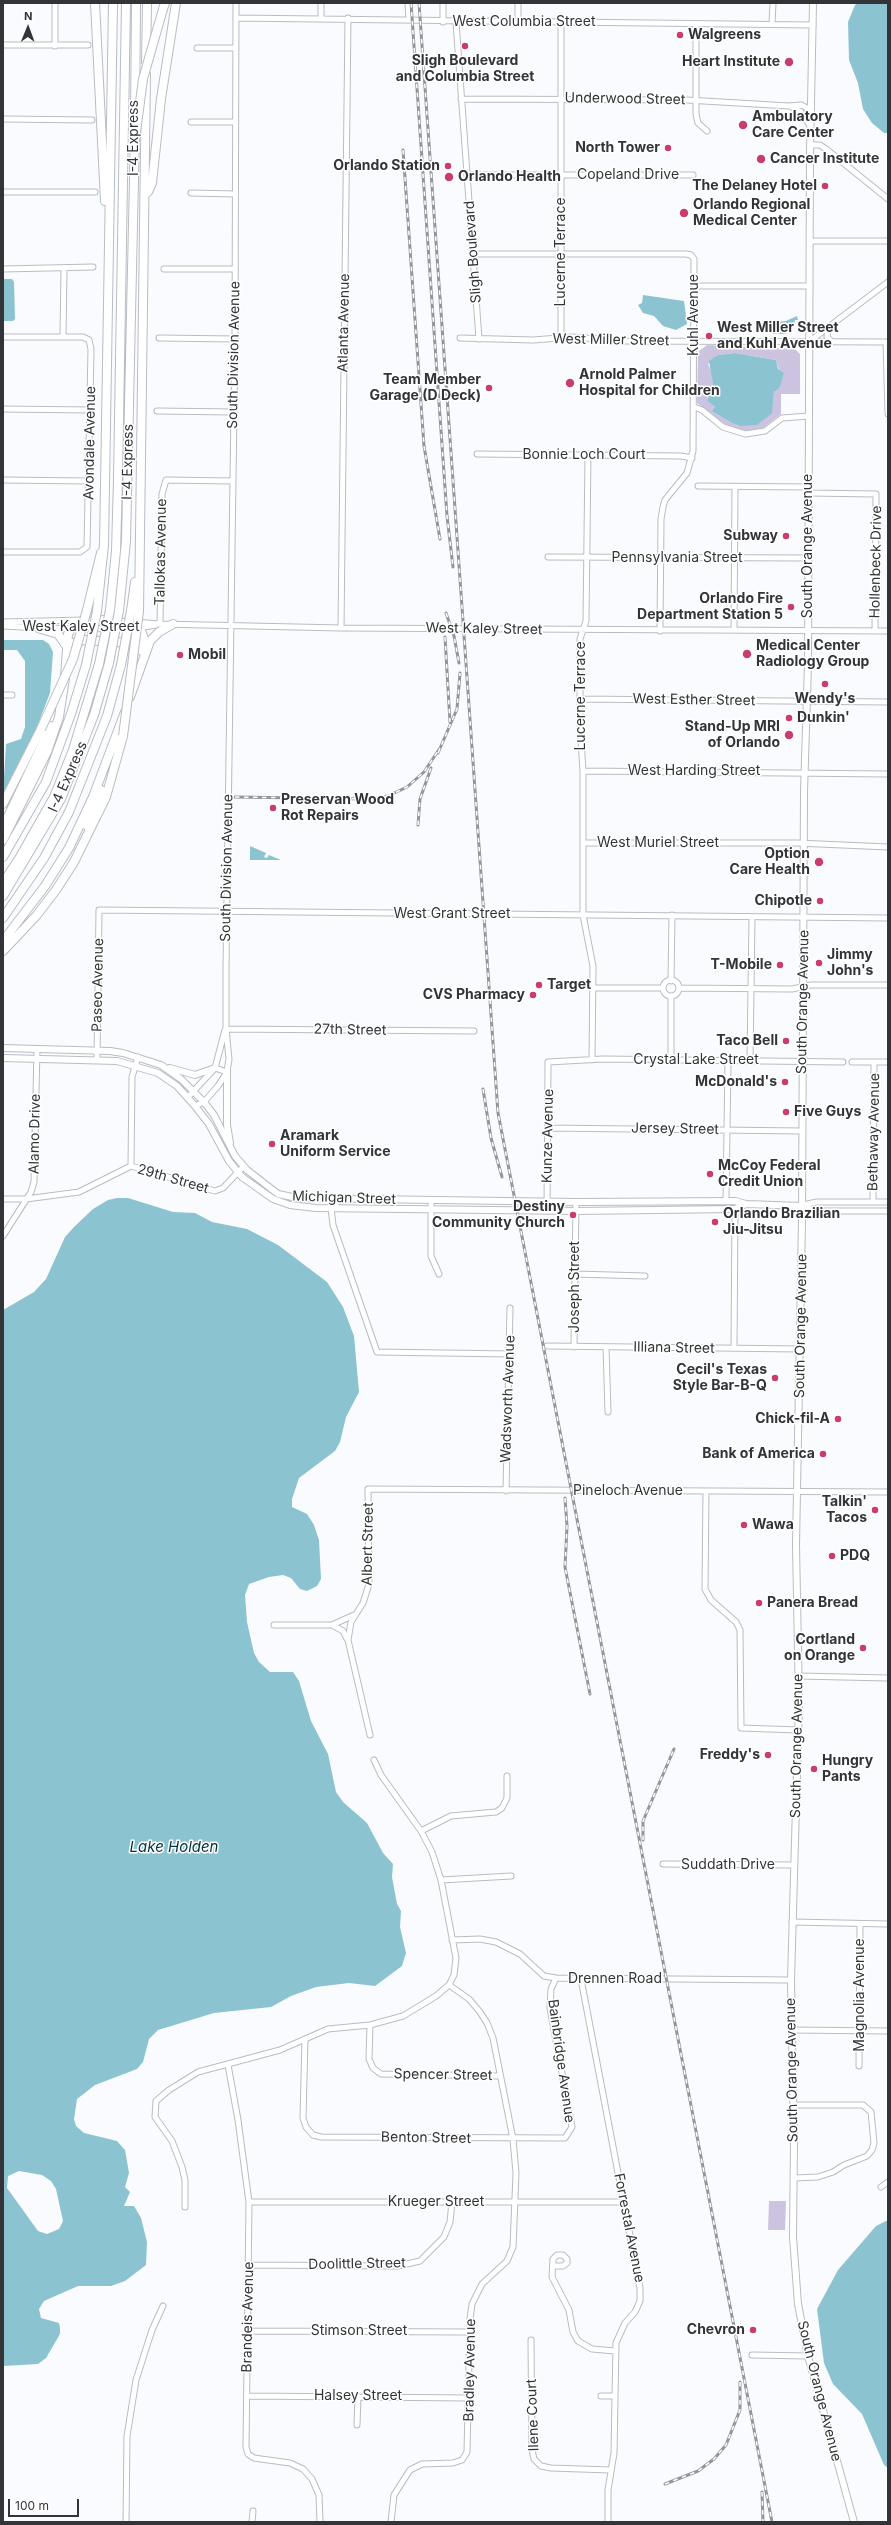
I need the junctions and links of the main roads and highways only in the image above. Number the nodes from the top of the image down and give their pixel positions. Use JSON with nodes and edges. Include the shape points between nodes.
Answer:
{"nodes":[{"id":1,"x":95,"y":3,"type":"edge"},
{"id":2,"x":100,"y":3,"type":"edge"},
{"id":3,"x":113,"y":3,"type":"edge"},
{"id":4,"x":126,"y":3,"type":"edge"},
{"id":5,"x":136,"y":3,"type":"edge"},
{"id":6,"x":148,"y":3,"type":"edge"},
{"id":7,"x":176,"y":3,"type":"edge"},
{"id":8,"x":813,"y":3,"type":"edge"},
{"id":9,"x":164,"y":6,"type":"edge"},
{"id":10,"x":97,"y":43,"type":"junction"},
{"id":11,"x":135,"y":140,"type":"junction"},
{"id":12,"x":146,"y":198,"type":"junction"},
{"id":13,"x":108,"y":292,"type":"junction"},
{"id":14,"x":104,"y":545,"type":"junction"},
{"id":15,"x":135,"y":611,"type":"junction"},
{"id":16,"x":104,"y":620,"type":"road end"},
{"id":17,"x":128,"y":621,"type":"road end"},
{"id":18,"x":173,"y":624,"type":"road end"},
{"id":19,"x":38,"y":628,"type":"road end"},
{"id":20,"x":67,"y":648,"type":"junction"},
{"id":21,"x":139,"y":658,"type":"junction"},
{"id":22,"x":66,"y":663,"type":"junction"},
{"id":23,"x":63,"y":694,"type":"junction"},
{"id":24,"x":120,"y":733,"type":"junction"},
{"id":25,"x":108,"y":757,"type":"junction"},
{"id":26,"x":3,"y":804,"type":"edge"},
{"id":27,"x":3,"y":827,"type":"edge"},
{"id":28,"x":3,"y":840,"type":"edge"},
{"id":29,"x":3,"y":857,"type":"edge"},
{"id":30,"x":3,"y":883,"type":"edge"},
{"id":31,"x":3,"y":896,"type":"edge"},
{"id":32,"x":3,"y":918,"type":"edge"},
{"id":33,"x":29,"y":922,"type":"junction"},
{"id":34,"x":3,"y":941,"type":"edge"},
{"id":35,"x":3,"y":951,"type":"edge"},
{"id":36,"x":3,"y":1048,"type":"edge"},
{"id":37,"x":3,"y":1058,"type":"edge"},
{"id":38,"x":161,"y":1064,"type":"junction"},
{"id":39,"x":215,"y":1068,"type":"road end"},
{"id":40,"x":227,"y":1072,"type":"road end"},
{"id":41,"x":231,"y":1148,"type":"junction"},
{"id":42,"x":726,"y":1201,"type":"junction"},
{"id":43,"x":661,"y":1202,"type":"junction"},
{"id":44,"x":746,"y":1204,"type":"junction"},
{"id":45,"x":802,"y":1206,"type":"junction"},
{"id":46,"x":718,"y":1209,"type":"junction"},
{"id":47,"x":661,"y":1211,"type":"junction"},
{"id":48,"x":854,"y":2522,"type":"edge"}],
"edges":[{"from":1,"to":10,"type":"highway"},
{"from":2,"to":10,"type":"highway"},
{"from":3,"to":13,"type":"highway"},
{"from":4,"to":30,"type":"highway","name":"I-4 Express","bridge":true,"via":[[118,495],[110,610],[100,664],[73,750],[54,797]]},
{"from":5,"to":11,"type":"highway","name":"I-4 Express","bridge":true},
{"from":6,"to":12,"type":"highway"},
{"from":7,"to":12,"type":"highway","via":[[161,99],[152,183]]},
{"from":8,"to":45,"type":"main road","name":"South Orange Avenue","via":[[802,987]]},
{"from":9,"to":11,"type":"highway","bridge":true,"via":[[143,78]]},
{"from":10,"to":13,"type":"highway"},
{"from":11,"to":31,"type":"highway","name":"I-4 Express","bridge":true,"via":[[126,541],[119,611],[109,663],[94,715],[61,799]]},
{"from":12,"to":15,"type":"highway","via":[[140,530]]},
{"from":13,"to":14,"type":"highway"},
{"from":14,"to":26,"type":"highway","bridge":true,"via":[[73,658]]},
{"from":14,"to":29,"type":"highway","bridge":true,"via":[[97,611],[86,665],[71,714],[46,782]]},
{"from":15,"to":24,"type":"highway","bridge":true},
{"from":15,"to":32,"type":"highway","bridge":true,"via":[[107,716],[69,812],[44,858]]},
{"from":16,"to":20,"type":"highway","via":[[81,623],[71,629]]},
{"from":17,"to":21,"type":"highway","via":[[140,628],[144,639]]},
{"from":18,"to":24,"type":"highway","via":[[158,632],[150,641]]},
{"from":19,"to":20,"type":"highway","via":[[58,634]]},
{"from":20,"to":22,"type":"highway"},
{"from":21,"to":22,"type":"highway","via":[[134,644],[128,642],[84,640],[71,645]]},
{"from":21,"to":24,"type":"highway"},
{"from":22,"to":23,"type":"highway"},
{"from":23,"to":27,"type":"highway","via":[[53,722]]},
{"from":23,"to":28,"type":"highway","via":[[59,717],[46,752]]},
{"from":24,"to":25,"type":"highway"},
{"from":24,"to":33,"type":"highway","via":[[110,783],[90,832],[56,890]]},
{"from":25,"to":33,"type":"highway","via":[[98,800],[84,832],[57,882]]},
{"from":25,"to":34,"type":"highway","via":[[69,848],[46,886]]},
{"from":33,"to":35,"type":"highway"},
{"from":36,"to":38,"type":"main road","name":"Michigan Street","via":[[123,1052]]},
{"from":37,"to":47,"type":"main road","name":"Michigan Street","via":[[97,1059],[116,1061],[158,1073],[188,1097],[238,1172],[257,1190],[290,1205],[331,1208]]},
{"from":38,"to":39,"type":"main road","via":[[195,1075]]},
{"from":38,"to":41,"type":"main road","name":"Michigan Street","via":[[181,1078],[204,1102],[214,1115]]},
{"from":40,"to":41,"type":"main road","via":[[227,1125]]},
{"from":41,"to":43,"type":"main road","name":"Michigan Street","via":[[261,1183],[278,1194],[297,1198]]},
{"from":42,"to":43,"type":"main road","name":"Michigan Street"},
{"from":42,"to":44,"type":"main road","name":"Michigan Street"},
{"from":42,"to":46,"type":"main road"},
{"from":43,"to":47,"type":"main road"},
{"from":44,"to":45,"type":"main road","name":"Michigan Street"},
{"from":44,"to":46,"type":"main road","name":"Michigan Street","via":[[735,1209]]},
{"from":45,"to":48,"type":"main road","name":"South Orange Avenue","via":[[797,1492],[799,1676],[790,1980],[795,2282],[808,2356]]},
{"from":46,"to":47,"type":"main road","name":"Michigan Street"}]}
